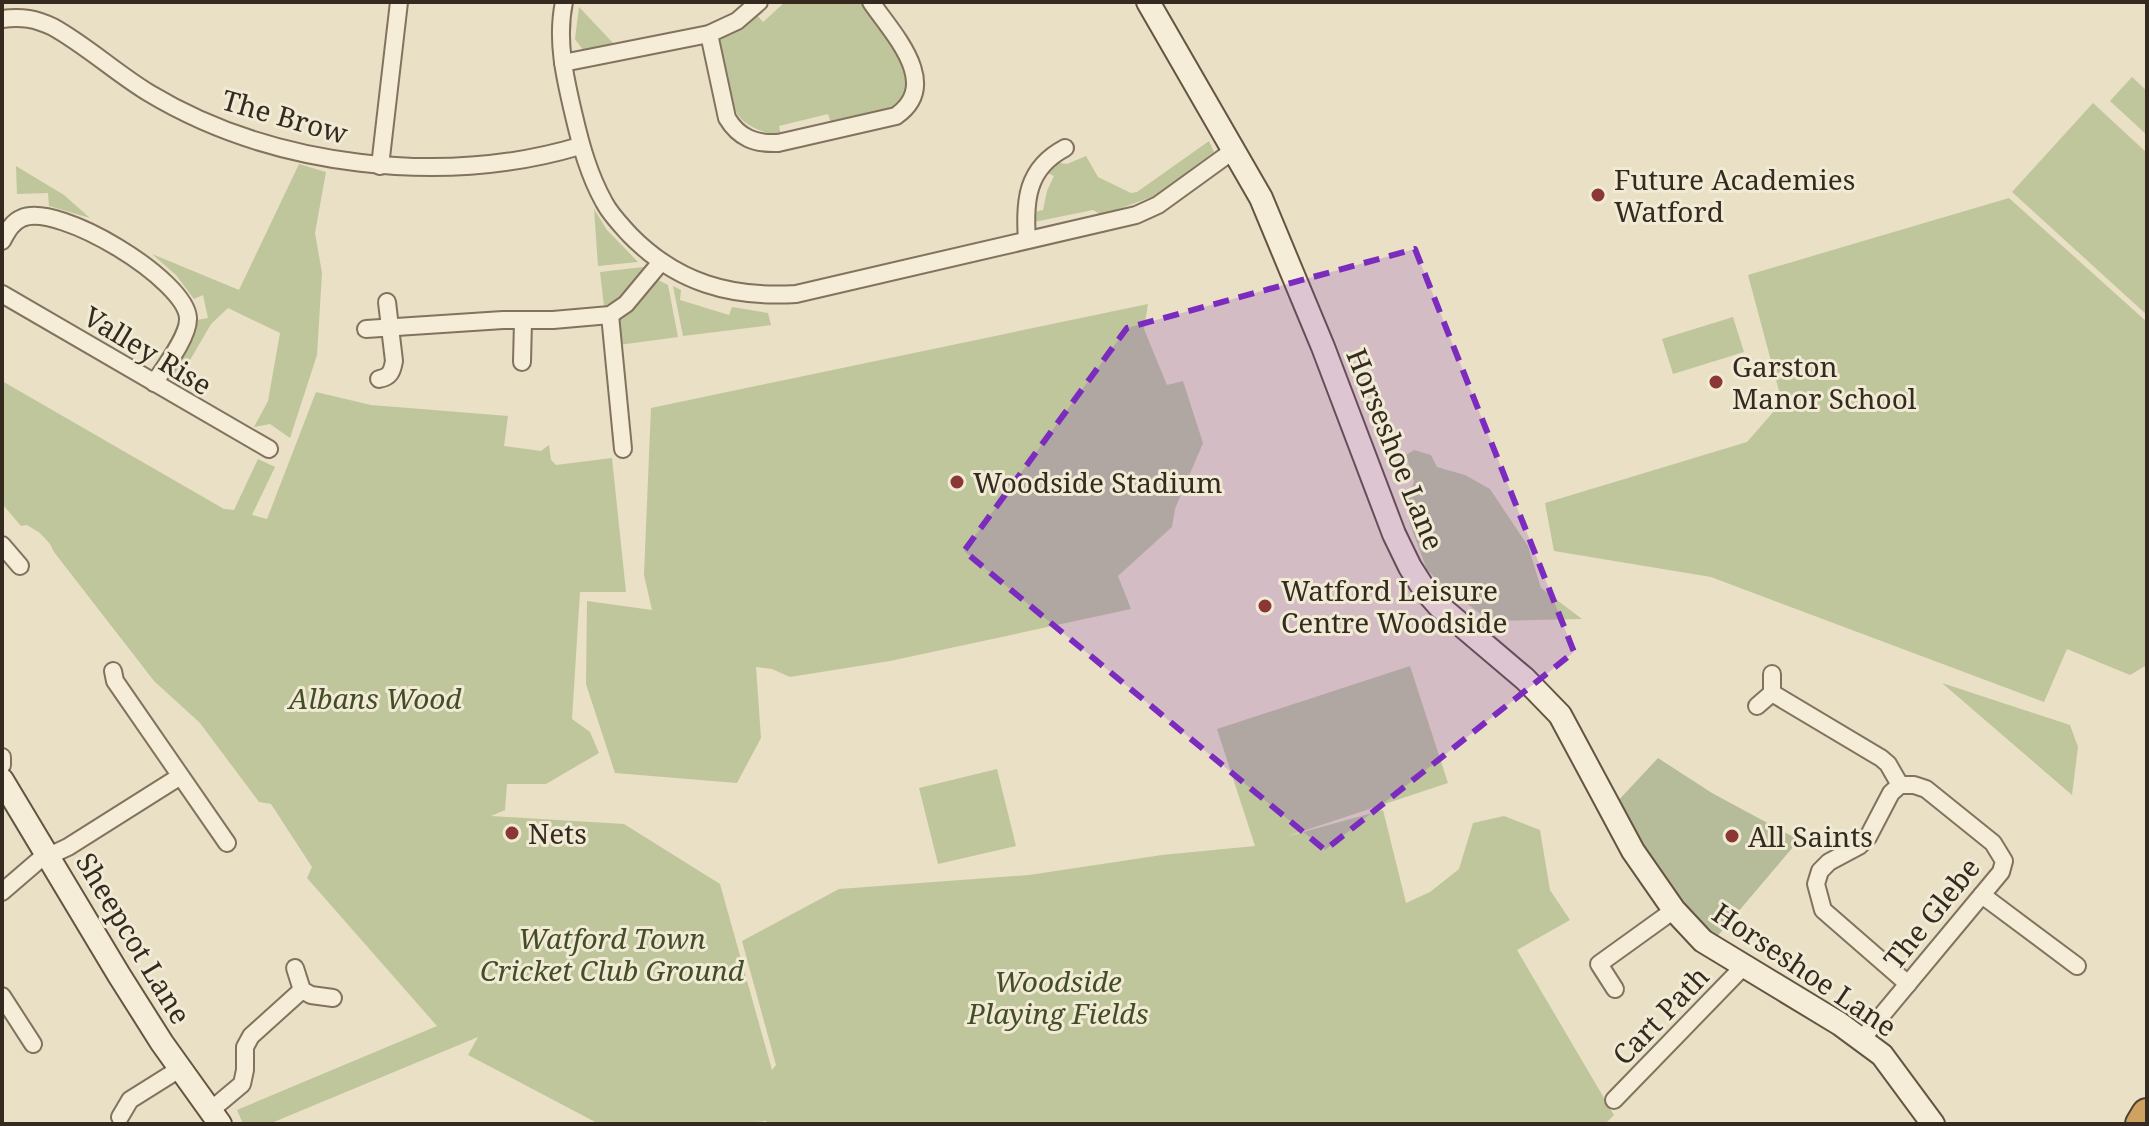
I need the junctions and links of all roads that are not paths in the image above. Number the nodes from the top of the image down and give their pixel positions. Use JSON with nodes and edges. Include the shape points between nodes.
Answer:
{"nodes":[{"id":1,"x":399,"y":2,"type":"edge"},
{"id":2,"x":564,"y":2,"type":"edge"},
{"id":3,"x":759,"y":2,"type":"edge"},
{"id":4,"x":871,"y":2,"type":"edge"},
{"id":5,"x":1148,"y":2,"type":"edge"},
{"id":6,"x":2,"y":18,"type":"edge"},
{"id":7,"x":709,"y":34,"type":"junction"},
{"id":8,"x":563,"y":63,"type":"junction"},
{"id":9,"x":580,"y":146,"type":"junction"},
{"id":10,"x":1065,"y":148,"type":"dead end"},
{"id":11,"x":1234,"y":150,"type":"junction"},
{"id":12,"x":380,"y":166,"type":"junction"},
{"id":13,"x":1027,"y":240,"type":"junction"},
{"id":14,"x":2,"y":241,"type":"edge"},
{"id":15,"x":661,"y":262,"type":"junction"},
{"id":16,"x":2,"y":294,"type":"edge"},
{"id":17,"x":387,"y":302,"type":"dead end"},
{"id":18,"x":610,"y":315,"type":"junction"},
{"id":19,"x":523,"y":321,"type":"junction"},
{"id":20,"x":389,"y":327,"type":"junction"},
{"id":21,"x":366,"y":329,"type":"dead end"},
{"id":22,"x":522,"y":362,"type":"dead end"},
{"id":23,"x":379,"y":379,"type":"dead end"},
{"id":24,"x":154,"y":383,"type":"junction"},
{"id":25,"x":269,"y":449,"type":"dead end"},
{"id":26,"x":623,"y":449,"type":"dead end"},
{"id":27,"x":2,"y":545,"type":"edge"},
{"id":28,"x":20,"y":566,"type":"dead end"},
{"id":29,"x":113,"y":671,"type":"dead end"},
{"id":30,"x":1772,"y":674,"type":"dead end"},
{"id":31,"x":1772,"y":693,"type":"junction"},
{"id":32,"x":1757,"y":706,"type":"dead end"},
{"id":33,"x":2,"y":757,"type":"edge"},
{"id":34,"x":2,"y":765,"type":"edge"},
{"id":35,"x":179,"y":777,"type":"junction"},
{"id":36,"x":2,"y":780,"type":"edge"},
{"id":37,"x":1900,"y":785,"type":"junction"},
{"id":38,"x":227,"y":843,"type":"dead end"},
{"id":39,"x":49,"y":855,"type":"junction"},
{"id":40,"x":2,"y":892,"type":"edge"},
{"id":41,"x":1982,"y":895,"type":"junction"},
{"id":42,"x":1674,"y":910,"type":"junction"},
{"id":43,"x":2077,"y":966,"type":"dead end"},
{"id":44,"x":1743,"y":967,"type":"junction"},
{"id":45,"x":295,"y":968,"type":"dead end"},
{"id":46,"x":1908,"y":984,"type":"junction"},
{"id":47,"x":1615,"y":989,"type":"dead end"},
{"id":48,"x":302,"y":990,"type":"junction"},
{"id":49,"x":2,"y":996,"type":"edge"},
{"id":50,"x":333,"y":998,"type":"dead end"},
{"id":51,"x":1862,"y":1039,"type":"junction"},
{"id":52,"x":33,"y":1044,"type":"dead end"},
{"id":53,"x":181,"y":1068,"type":"junction"},
{"id":54,"x":1614,"y":1100,"type":"dead end"},
{"id":55,"x":2147,"y":1114,"type":"edge"},
{"id":56,"x":120,"y":1117,"type":"dead end"},
{"id":57,"x":215,"y":1117,"type":"edge"},
{"id":58,"x":1933,"y":1124,"type":"edge"},
{"id":59,"x":2141,"y":1124,"type":"edge"}],
"edges":[{"from":1,"to":12,"type":"street"},
{"from":2,"to":8,"type":"street"},
{"from":3,"to":7,"type":"street","via":[[737,21]]},
{"from":4,"to":7,"type":"street","via":[[914,66],[912,99],[896,116],[778,143],[760,144],[734,129],[727,118]]},
{"from":5,"to":11,"type":"street","name":"Horseshoe Lane"},
{"from":6,"to":12,"type":"street","name":"The Brow","via":[[36,19],[53,27],[148,93],[204,121],[332,160]]},
{"from":7,"to":8,"type":"street"},
{"from":8,"to":9,"type":"street"},
{"from":9,"to":12,"type":"street","name":"The Brow","via":[[454,166]]},
{"from":9,"to":15,"type":"street","via":[[604,203]]},
{"from":10,"to":13,"type":"street","via":[[1048,157],[1032,181]]},
{"from":11,"to":13,"type":"street","via":[[1136,215]]},
{"from":11,"to":42,"type":"street","name":"Horseshoe Lane","via":[[1294,276],[1410,567],[1439,606],[1560,715],[1633,851]]},
{"from":13,"to":15,"type":"street","via":[[796,294],[741,294]]},
{"from":14,"to":24,"type":"street","via":[[22,218],[61,219],[128,253],[177,294],[187,312],[187,330]]},
{"from":15,"to":18,"type":"street"},
{"from":16,"to":24,"type":"street","name":"Valley Rise"},
{"from":17,"to":20,"type":"street"},
{"from":18,"to":19,"type":"street"},
{"from":18,"to":26,"type":"street","via":[[629,430]]},
{"from":19,"to":20,"type":"street"},
{"from":19,"to":22,"type":"street"},
{"from":20,"to":21,"type":"street"},
{"from":20,"to":23,"type":"street","via":[[392,371]]},
{"from":24,"to":25,"type":"street","name":"Valley Rise"},
{"from":27,"to":28,"type":"street"},
{"from":29,"to":35,"type":"street"},
{"from":30,"to":31,"type":"street"},
{"from":31,"to":32,"type":"street"},
{"from":31,"to":37,"type":"street","via":[[1881,758]]},
{"from":33,"to":34,"type":"street"},
{"from":35,"to":38,"type":"street"},
{"from":35,"to":39,"type":"street"},
{"from":36,"to":39,"type":"street","name":"Sheepcot Lane"},
{"from":37,"to":41,"type":"street","name":"The Glebe","via":[[1926,789],[2000,852],[2001,872]]},
{"from":37,"to":46,"type":"street","via":[[1868,837],[1829,862],[1816,884],[1823,910]]},
{"from":39,"to":40,"type":"street"},
{"from":39,"to":53,"type":"street","name":"Sheepcot Lane"},
{"from":41,"to":43,"type":"street"},
{"from":41,"to":46,"type":"street","name":"The Glebe"},
{"from":42,"to":44,"type":"street","name":"Horseshoe Lane","via":[[1703,941]]},
{"from":42,"to":47,"type":"street","via":[[1599,964]]},
{"from":44,"to":51,"type":"street","name":"Horseshoe Lane"},
{"from":44,"to":54,"type":"street","name":"Cart Path"},
{"from":45,"to":48,"type":"street"},
{"from":46,"to":51,"type":"street","name":"The Glebe"},
{"from":48,"to":50,"type":"street"},
{"from":48,"to":57,"type":"street","via":[[251,1036],[242,1084]]},
{"from":49,"to":52,"type":"street"},
{"from":51,"to":58,"type":"street","name":"Horseshoe Lane","via":[[1897,1072]]},
{"from":53,"to":56,"type":"street","via":[[130,1100]]},
{"from":53,"to":57,"type":"street","name":"Sheepcot Lane"},
{"from":55,"to":59,"type":"highway"}]}
